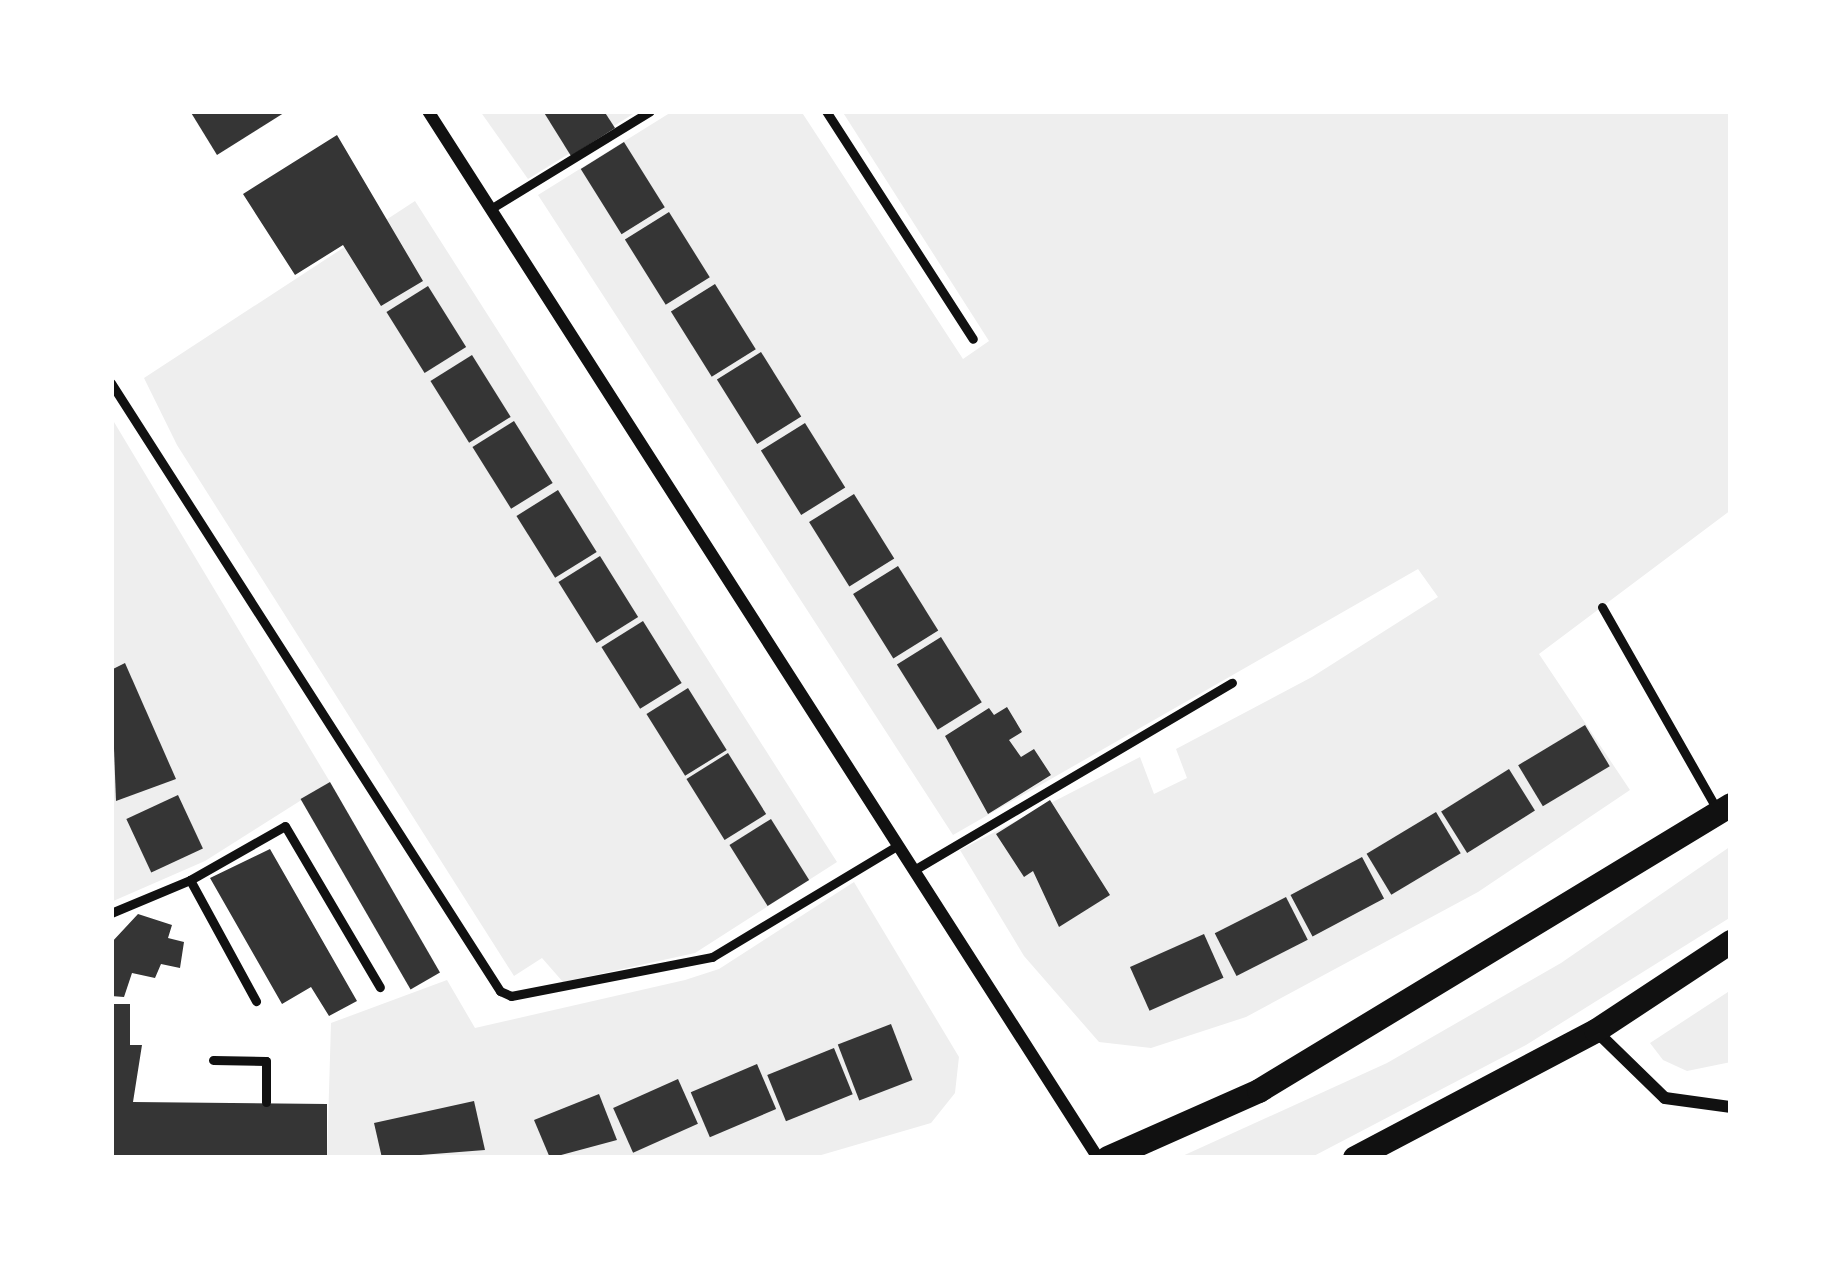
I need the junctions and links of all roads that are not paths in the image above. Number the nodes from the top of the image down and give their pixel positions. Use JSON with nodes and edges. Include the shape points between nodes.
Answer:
{"nodes":[{"id":1,"x":428,"y":111,"type":"edge"},
{"id":2,"x":650,"y":111,"type":"edge"},
{"id":3,"x":826,"y":111,"type":"edge"},
{"id":4,"x":491,"y":208,"type":"junction"},
{"id":5,"x":973,"y":339,"type":"dead end"},
{"id":6,"x":111,"y":383,"type":"edge"},
{"id":7,"x":1602,"y":607,"type":"dead end"},
{"id":8,"x":1232,"y":682,"type":"dead end"},
{"id":9,"x":1725,"y":809,"type":"edge"},
{"id":10,"x":897,"y":846,"type":"junction"},
{"id":11,"x":914,"y":870,"type":"junction"},
{"id":12,"x":190,"y":880,"type":"junction"},
{"id":13,"x":111,"y":914,"type":"edge"},
{"id":14,"x":1731,"y":942,"type":"edge"},
{"id":15,"x":380,"y":987,"type":"dead end"},
{"id":16,"x":256,"y":1001,"type":"dead end"},
{"id":17,"x":1596,"y":1031,"type":"junction"},
{"id":18,"x":214,"y":1060,"type":"dead end"},
{"id":19,"x":266,"y":1102,"type":"dead end"},
{"id":20,"x":1731,"y":1107,"type":"edge"},
{"id":21,"x":1098,"y":1158,"type":"edge"},
{"id":22,"x":1108,"y":1158,"type":"edge"},
{"id":23,"x":1354,"y":1158,"type":"edge"}],
"edges":[{"from":1,"to":4,"type":"street"},
{"from":2,"to":4,"type":"lane"},
{"from":3,"to":5,"type":"lane"},
{"from":4,"to":10,"type":"street"},
{"from":6,"to":10,"type":"lane","via":[[500,992],[511,997],[712,957]]},
{"from":7,"to":9,"type":"lane"},
{"from":8,"to":11,"type":"lane"},
{"from":9,"to":22,"type":"main road","via":[[1259,1091]]},
{"from":10,"to":11,"type":"street"},
{"from":11,"to":21,"type":"street"},
{"from":12,"to":13,"type":"lane"},
{"from":12,"to":15,"type":"lane","via":[[285,826]]},
{"from":12,"to":16,"type":"lane"},
{"from":14,"to":17,"type":"main road"},
{"from":17,"to":20,"type":"street","via":[[1665,1098]]},
{"from":17,"to":23,"type":"main road"},
{"from":18,"to":19,"type":"lane","via":[[266,1061]]}]}
